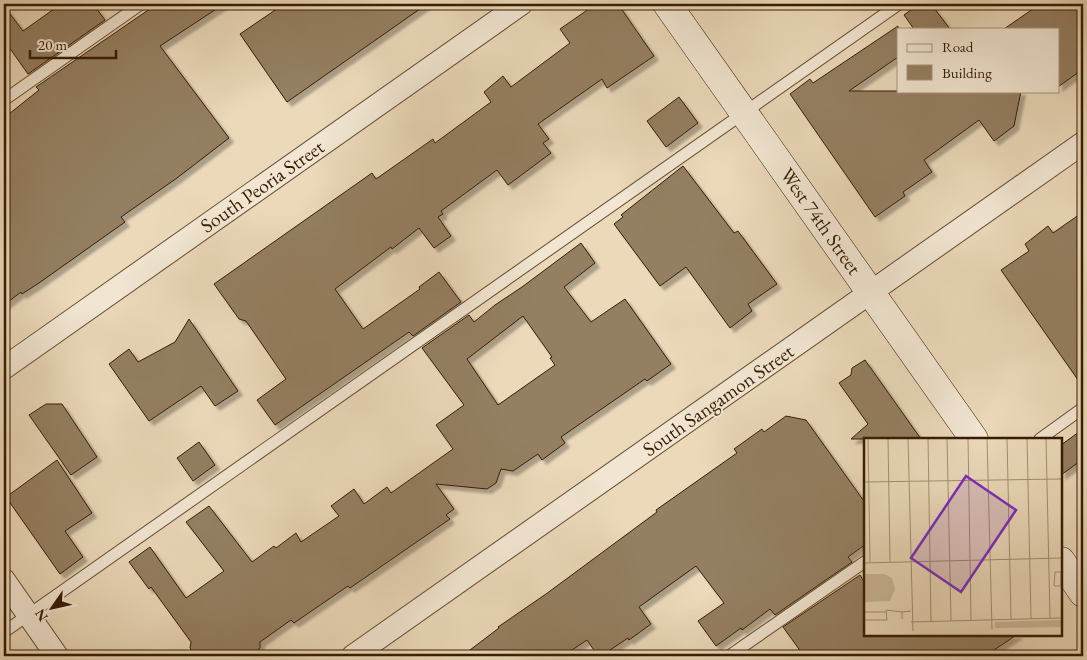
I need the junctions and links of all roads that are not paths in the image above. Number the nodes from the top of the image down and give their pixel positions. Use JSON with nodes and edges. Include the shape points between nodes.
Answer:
{"nodes":[{"id":1,"x":141,"y":4,"type":"edge"},
{"id":2,"x":521,"y":4,"type":"edge"},
{"id":3,"x":667,"y":4,"type":"edge"},
{"id":4,"x":899,"y":4,"type":"edge"},
{"id":5,"x":4,"y":100,"type":"edge"},
{"id":6,"x":744,"y":112,"type":"junction"},
{"id":7,"x":1083,"y":143,"type":"edge"},
{"id":8,"x":871,"y":292,"type":"junction"},
{"id":9,"x":4,"y":368,"type":"edge"},
{"id":10,"x":1083,"y":408,"type":"edge"},
{"id":11,"x":973,"y":438,"type":"edge"},
{"id":12,"x":1041,"y":438,"type":"edge"},
{"id":13,"x":864,"y":562,"type":"edge"},
{"id":14,"x":1062,"y":562,"type":"edge"},
{"id":15,"x":4,"y":580,"type":"edge"},
{"id":16,"x":1083,"y":593,"type":"edge"},
{"id":17,"x":28,"y":614,"type":"junction"},
{"id":18,"x":4,"y":632,"type":"edge"},
{"id":19,"x":57,"y":656,"type":"edge"},
{"id":20,"x":352,"y":656,"type":"edge"},
{"id":21,"x":730,"y":656,"type":"edge"}],
"edges":[{"from":1,"to":5,"type":"lane"},
{"from":2,"to":9,"type":"street","name":"South Peoria Street"},
{"from":3,"to":6,"type":"street","name":"West 74th Street"},
{"from":4,"to":6,"type":"lane"},
{"from":6,"to":8,"type":"street","name":"West 74th Street"},
{"from":6,"to":17,"type":"lane"},
{"from":7,"to":8,"type":"street","name":"South Sangamon Street"},
{"from":8,"to":11,"type":"street","name":"West 74th Street"},
{"from":8,"to":20,"type":"street","name":"South Sangamon Street"},
{"from":10,"to":12,"type":"lane"},
{"from":13,"to":21,"type":"lane"},
{"from":14,"to":16,"type":"street"},
{"from":15,"to":17,"type":"street"},
{"from":17,"to":18,"type":"lane"},
{"from":17,"to":19,"type":"street"}]}
